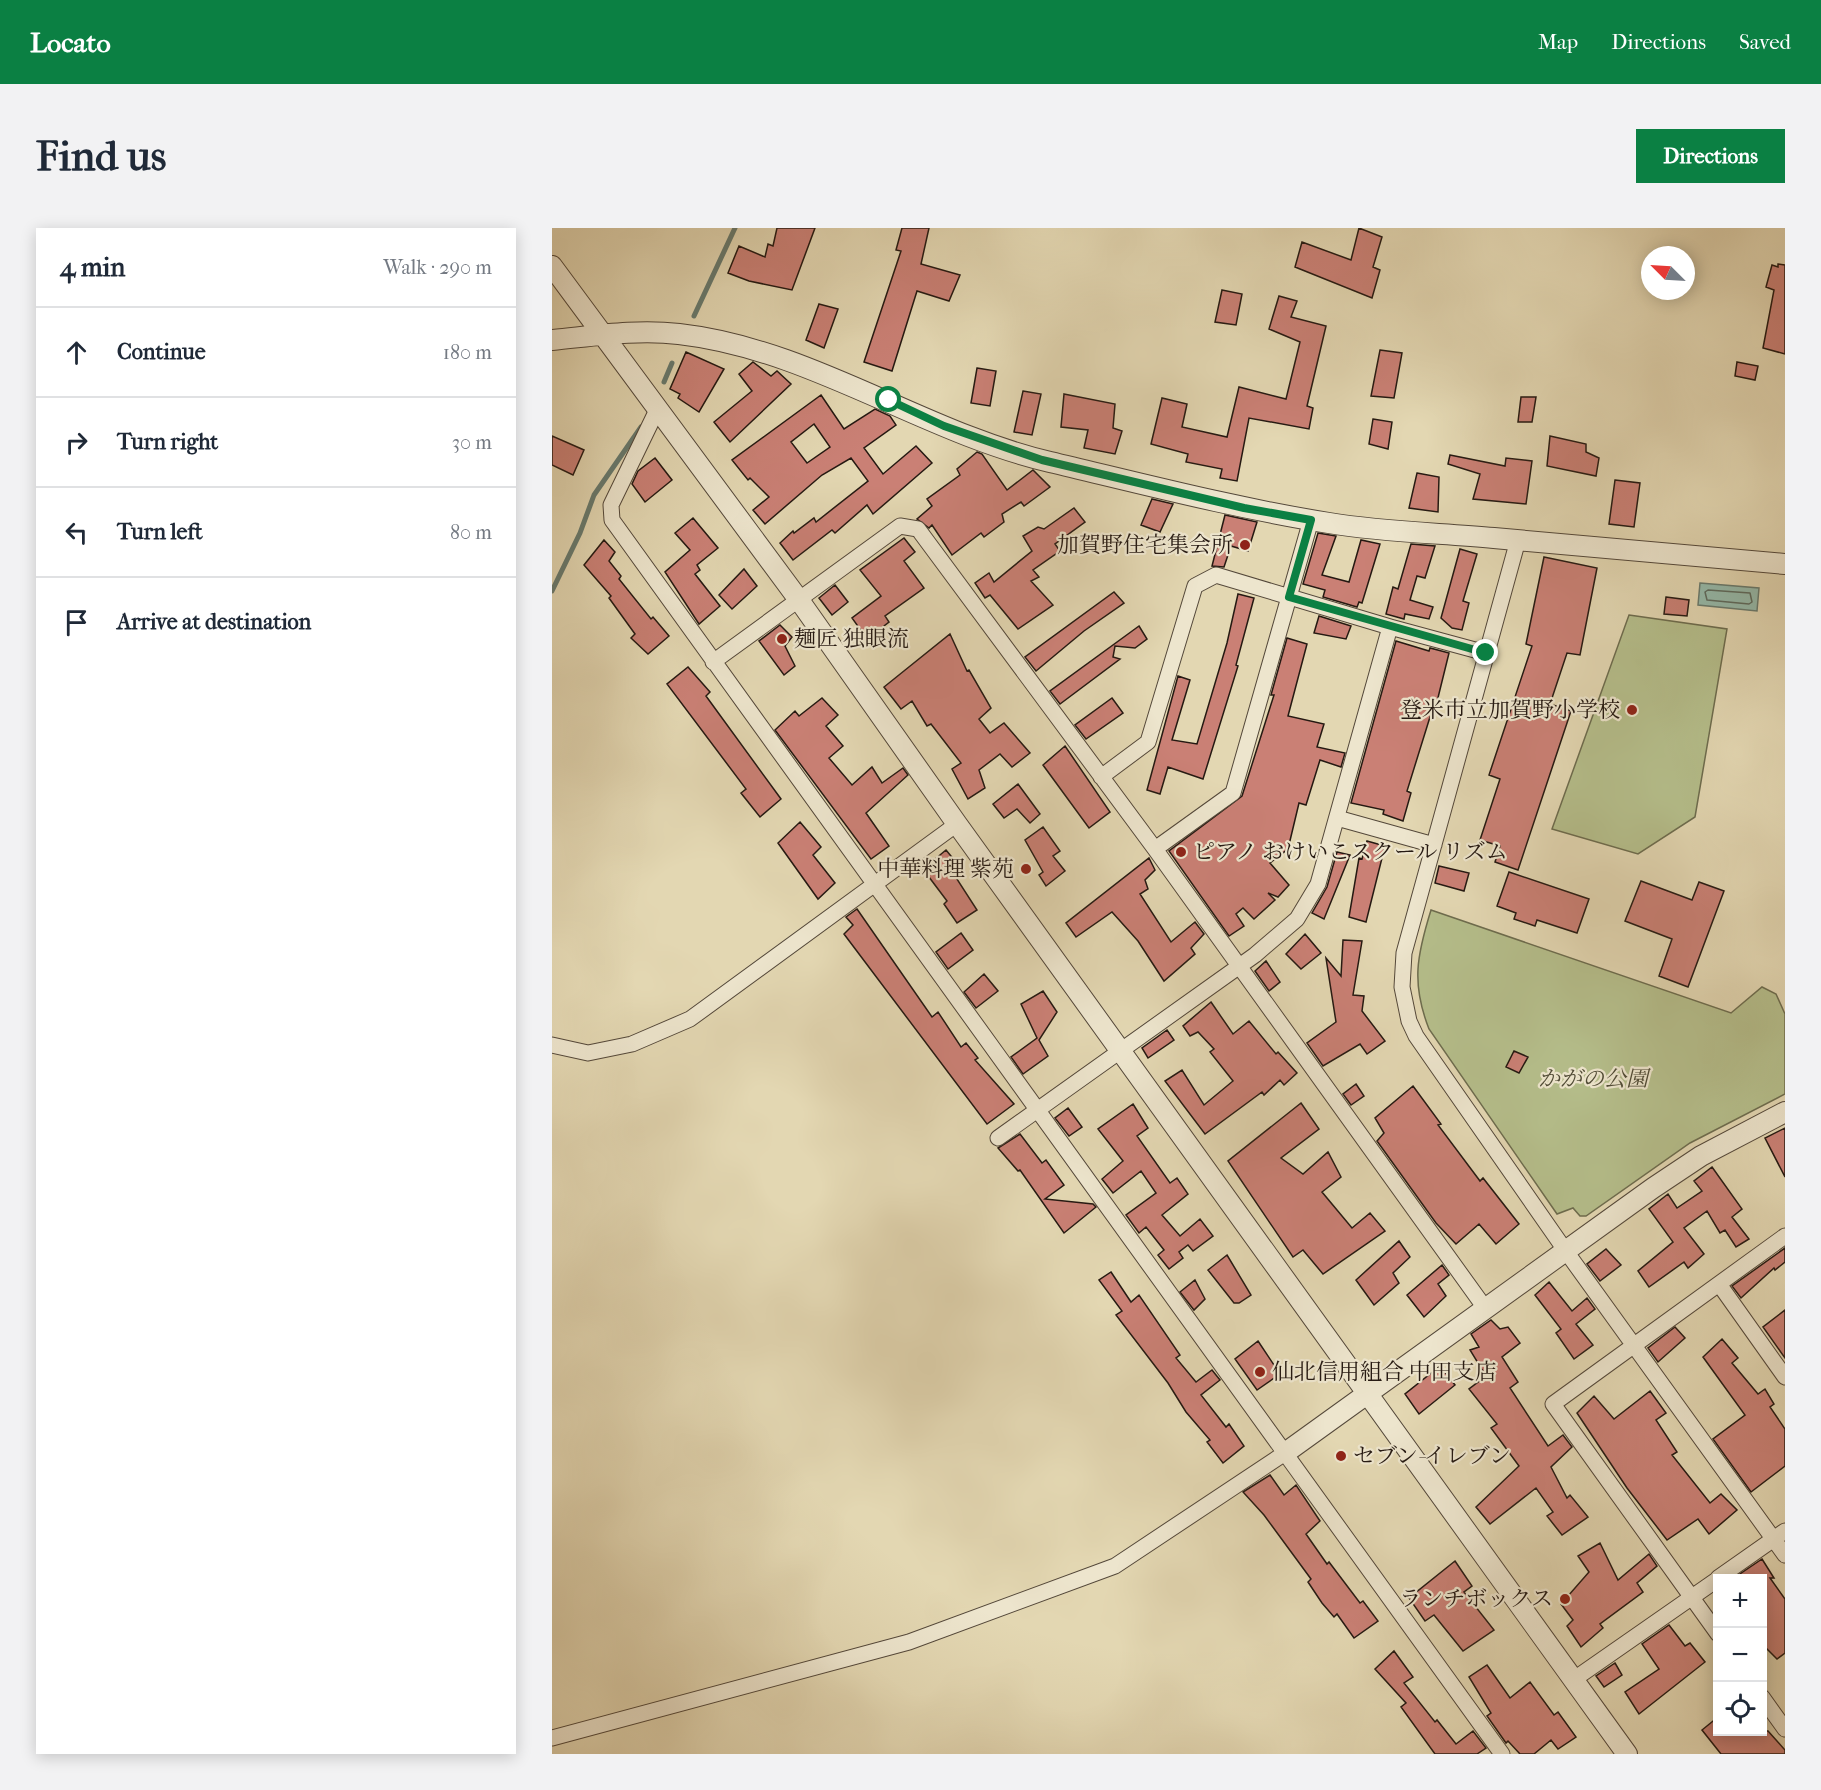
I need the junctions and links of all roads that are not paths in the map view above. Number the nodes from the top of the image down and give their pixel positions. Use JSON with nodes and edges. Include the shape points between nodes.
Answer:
{"nodes":[{"id":1,"x":552,"y":266,"type":"edge"},
{"id":2,"x":601,"y":334,"type":"junction"},
{"id":3,"x":552,"y":340,"type":"edge"},
{"id":4,"x":657,"y":410,"type":"junction"},
{"id":5,"x":1311,"y":520,"type":"junction"},
{"id":6,"x":1518,"y":540,"type":"junction"},
{"id":7,"x":1785,"y":564,"type":"edge"},
{"id":8,"x":1289,"y":597,"type":"junction"},
{"id":9,"x":799,"y":600,"type":"junction"},
{"id":10,"x":1390,"y":627,"type":"junction"},
{"id":11,"x":1486,"y":653,"type":"junction"},
{"id":12,"x":713,"y":662,"type":"junction"},
{"id":13,"x":1101,"y":777,"type":"junction"},
{"id":14,"x":1337,"y":818,"type":"junction"},
{"id":15,"x":957,"y":824,"type":"junction"},
{"id":16,"x":1434,"y":845,"type":"junction"},
{"id":17,"x":1155,"y":849,"type":"junction"},
{"id":18,"x":875,"y":886,"type":"junction"},
{"id":19,"x":1238,"y":966,"type":"junction"},
{"id":20,"x":552,"y":1045,"type":"edge"},
{"id":21,"x":1119,"y":1049,"type":"junction"},
{"id":22,"x":1036,"y":1110,"type":"junction"},
{"id":23,"x":1785,"y":1112,"type":"edge"},
{"id":24,"x":998,"y":1138,"type":"dead end"},
{"id":25,"x":1785,"y":1236,"type":"edge"},
{"id":26,"x":1564,"y":1250,"type":"junction"},
{"id":27,"x":1719,"y":1284,"type":"junction"},
{"id":28,"x":1485,"y":1308,"type":"junction"},
{"id":29,"x":1633,"y":1346,"type":"junction"},
{"id":30,"x":1785,"y":1377,"type":"edge"},
{"id":31,"x":1368,"y":1393,"type":"junction"},
{"id":32,"x":1284,"y":1452,"type":"junction"},
{"id":33,"x":1779,"y":1535,"type":"edge"},
{"id":34,"x":1785,"y":1555,"type":"edge"},
{"id":35,"x":1725,"y":1574,"type":"edge"},
{"id":36,"x":1713,"y":1582,"type":"edge"},
{"id":37,"x":1691,"y":1597,"type":"junction"},
{"id":38,"x":1714,"y":1628,"type":"edge"},
{"id":39,"x":1573,"y":1680,"type":"junction"},
{"id":40,"x":1767,"y":1704,"type":"edge"},
{"id":41,"x":1785,"y":1729,"type":"edge"},
{"id":42,"x":552,"y":1738,"type":"edge"},
{"id":43,"x":1502,"y":1754,"type":"edge"},
{"id":44,"x":1627,"y":1754,"type":"edge"}],
"edges":[{"from":1,"to":2,"type":"street"},
{"from":2,"to":3,"type":"street"},
{"from":2,"to":4,"type":"street"},
{"from":2,"to":5,"type":"street","via":[[680,334],[790,361],[944,426],[1042,460]]},
{"from":4,"to":9,"type":"street"},
{"from":4,"to":12,"type":"street","via":[[611,505],[612,520]]},
{"from":5,"to":6,"type":"street"},
{"from":5,"to":8,"type":"street"},
{"from":6,"to":7,"type":"street"},
{"from":6,"to":11,"type":"street"},
{"from":8,"to":10,"type":"street"},
{"from":8,"to":13,"type":"street","via":[[1216,575],[1195,586],[1148,742]]},
{"from":8,"to":17,"type":"street","via":[[1233,792]]},
{"from":9,"to":12,"type":"street"},
{"from":9,"to":13,"type":"street","via":[[900,526],[918,529]]},
{"from":9,"to":15,"type":"street"},
{"from":10,"to":11,"type":"street"},
{"from":10,"to":14,"type":"street"},
{"from":11,"to":16,"type":"street"},
{"from":12,"to":18,"type":"street"},
{"from":13,"to":17,"type":"street"},
{"from":14,"to":16,"type":"street"},
{"from":14,"to":19,"type":"street","via":[[1318,884],[1307,904],[1285,931]]},
{"from":15,"to":18,"type":"street"},
{"from":15,"to":21,"type":"street"},
{"from":16,"to":26,"type":"street","via":[[1404,953],[1402,987],[1410,1021],[1430,1058]]},
{"from":17,"to":19,"type":"street"},
{"from":18,"to":20,"type":"street","via":[[690,1019],[632,1044],[588,1053]]},
{"from":18,"to":22,"type":"street"},
{"from":19,"to":21,"type":"street"},
{"from":19,"to":28,"type":"street"},
{"from":21,"to":22,"type":"street"},
{"from":21,"to":31,"type":"street"},
{"from":22,"to":24,"type":"street"},
{"from":22,"to":32,"type":"street"},
{"from":23,"to":26,"type":"street","via":[[1701,1156]]},
{"from":25,"to":27,"type":"street"},
{"from":26,"to":28,"type":"street"},
{"from":26,"to":29,"type":"street"},
{"from":27,"to":29,"type":"street"},
{"from":27,"to":30,"type":"street"},
{"from":28,"to":31,"type":"street"},
{"from":29,"to":33,"type":"street"},
{"from":29,"to":37,"type":"street","via":[[1553,1404]]},
{"from":31,"to":32,"type":"street"},
{"from":31,"to":39,"type":"street"},
{"from":32,"to":42,"type":"street","via":[[1115,1566],[909,1642]]},
{"from":32,"to":43,"type":"street"},
{"from":33,"to":34,"type":"street"},
{"from":33,"to":35,"type":"street"},
{"from":36,"to":37,"type":"street"},
{"from":37,"to":38,"type":"street"},
{"from":37,"to":39,"type":"street"},
{"from":39,"to":44,"type":"street"},
{"from":40,"to":41,"type":"street"}]}
